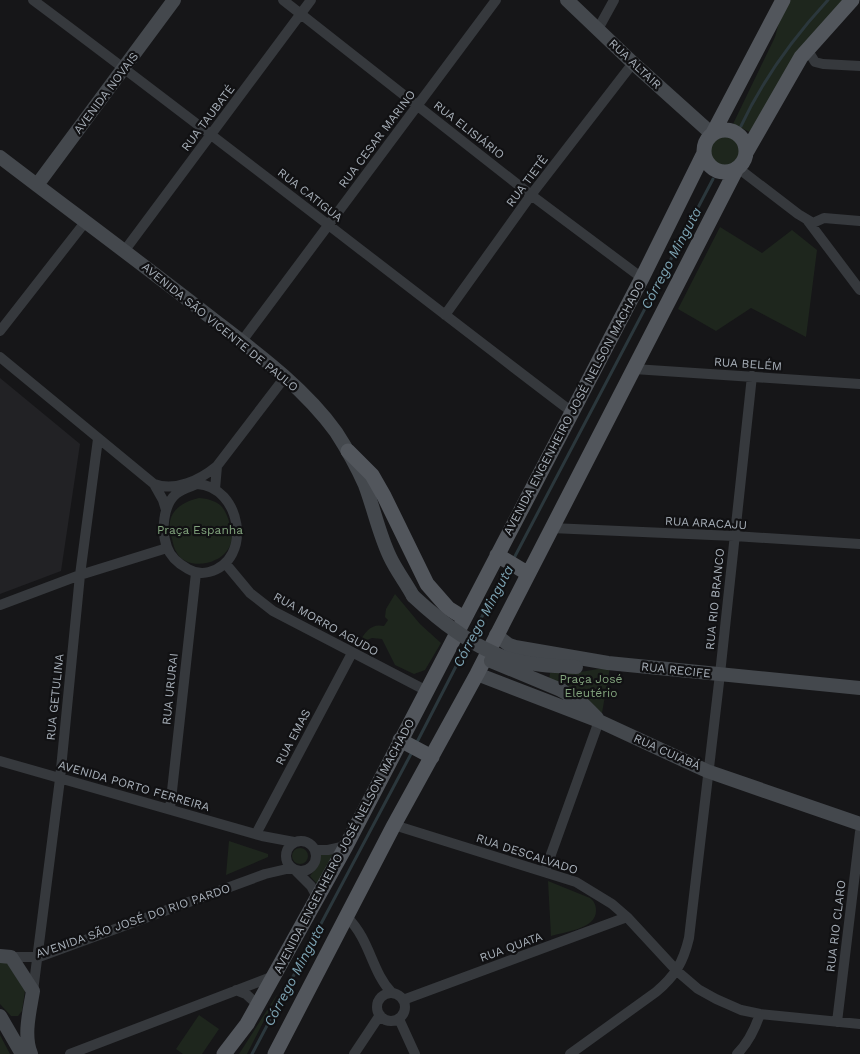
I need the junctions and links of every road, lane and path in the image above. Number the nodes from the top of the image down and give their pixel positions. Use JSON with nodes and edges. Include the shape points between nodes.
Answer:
{"nodes":[{"id":1,"x":33,"y":0,"type":"edge"},
{"id":2,"x":174,"y":0,"type":"edge"},
{"id":3,"x":283,"y":0,"type":"edge"},
{"id":4,"x":311,"y":0,"type":"edge"},
{"id":5,"x":496,"y":0,"type":"edge"},
{"id":6,"x":567,"y":0,"type":"edge"},
{"id":7,"x":614,"y":0,"type":"edge"},
{"id":8,"x":783,"y":0,"type":"edge"},
{"id":9,"x":852,"y":0,"type":"edge"},
{"id":10,"x":301,"y":14,"type":"junction"},
{"id":11,"x":598,"y":29,"type":"junction"},
{"id":12,"x":807,"y":49,"type":"junction"},
{"id":13,"x":633,"y":63,"type":"junction"},
{"id":14,"x":860,"y":66,"type":"edge"},
{"id":15,"x":124,"y":68,"type":"junction"},
{"id":16,"x":419,"y":106,"type":"junction"},
{"id":17,"x":212,"y":134,"type":"junction"},
{"id":18,"x":708,"y":138,"type":"junction"},
{"id":19,"x":0,"y":157,"type":"edge"},
{"id":20,"x":742,"y":164,"type":"junction"},
{"id":21,"x":37,"y":185,"type":"junction"},
{"id":22,"x":531,"y":195,"type":"junction"},
{"id":23,"x":824,"y":218,"type":"junction"},
{"id":24,"x":86,"y":221,"type":"junction"},
{"id":25,"x":860,"y":221,"type":"edge"},
{"id":26,"x":812,"y":222,"type":"junction"},
{"id":27,"x":328,"y":225,"type":"junction"},
{"id":28,"x":817,"y":233,"type":"junction"},
{"id":29,"x":125,"y":250,"type":"junction"},
{"id":30,"x":642,"y":278,"type":"junction"},
{"id":31,"x":860,"y":290,"type":"edge"},
{"id":32,"x":445,"y":315,"type":"junction"},
{"id":33,"x":0,"y":331,"type":"edge"},
{"id":34,"x":242,"y":342,"type":"junction"},
{"id":35,"x":0,"y":357,"type":"edge"},
{"id":36,"x":634,"y":369,"type":"junction"},
{"id":37,"x":752,"y":376,"type":"junction"},
{"id":38,"x":286,"y":377,"type":"junction"},
{"id":39,"x":860,"y":384,"type":"edge"},
{"id":40,"x":572,"y":412,"type":"junction"},
{"id":41,"x":98,"y":439,"type":"junction"},
{"id":42,"x":348,"y":451,"type":"junction"},
{"id":43,"x":217,"y":466,"type":"junction"},
{"id":44,"x":154,"y":484,"type":"junction"},
{"id":45,"x":215,"y":489,"type":"junction"},
{"id":46,"x":166,"y":510,"type":"junction"},
{"id":47,"x":551,"y":528,"type":"junction"},
{"id":48,"x":734,"y":536,"type":"junction"},
{"id":49,"x":860,"y":544,"type":"edge"},
{"id":50,"x":167,"y":548,"type":"junction"},
{"id":51,"x":225,"y":563,"type":"junction"},
{"id":52,"x":512,"y":564,"type":"junction"},
{"id":53,"x":196,"y":573,"type":"junction"},
{"id":54,"x":80,"y":575,"type":"junction"},
{"id":55,"x":414,"y":596,"type":"junction"},
{"id":56,"x":0,"y":605,"type":"edge"},
{"id":57,"x":464,"y":618,"type":"junction"},
{"id":58,"x":496,"y":635,"type":"junction"},
{"id":59,"x":352,"y":653,"type":"junction"},
{"id":60,"x":608,"y":663,"type":"junction"},
{"id":61,"x":477,"y":674,"type":"junction"},
{"id":62,"x":720,"y":674,"type":"junction"},
{"id":63,"x":860,"y":688,"type":"edge"},
{"id":64,"x":427,"y":692,"type":"junction"},
{"id":65,"x":599,"y":720,"type":"junction"},
{"id":66,"x":415,"y":748,"type":"junction"},
{"id":67,"x":0,"y":761,"type":"edge"},
{"id":68,"x":708,"y":771,"type":"junction"},
{"id":69,"x":60,"y":778,"type":"junction"},
{"id":70,"x":170,"y":809,"type":"junction"},
{"id":71,"x":860,"y":824,"type":"edge"},
{"id":72,"x":394,"y":825,"type":"junction"},
{"id":73,"x":860,"y":832,"type":"edge"},
{"id":74,"x":259,"y":835,"type":"junction"},
{"id":75,"x":294,"y":842,"type":"junction"},
{"id":76,"x":346,"y":846,"type":"junction"},
{"id":77,"x":315,"y":850,"type":"junction"},
{"id":78,"x":290,"y":863,"type":"junction"},
{"id":79,"x":545,"y":871,"type":"junction"},
{"id":80,"x":318,"y":899,"type":"junction"},
{"id":81,"x":347,"y":917,"type":"junction"},
{"id":82,"x":627,"y":917,"type":"junction"},
{"id":83,"x":6,"y":956,"type":"edge"},
{"id":84,"x":39,"y":957,"type":"junction"},
{"id":85,"x":677,"y":971,"type":"junction"},
{"id":86,"x":275,"y":976,"type":"junction"},
{"id":87,"x":384,"y":985,"type":"junction"},
{"id":88,"x":236,"y":990,"type":"junction"},
{"id":89,"x":33,"y":991,"type":"junction"},
{"id":90,"x":392,"y":994,"type":"junction"},
{"id":91,"x":381,"y":998,"type":"junction"},
{"id":92,"x":403,"y":1000,"type":"junction"},
{"id":93,"x":258,"y":1005,"type":"junction"},
{"id":94,"x":760,"y":1014,"type":"junction"},
{"id":95,"x":380,"y":1015,"type":"junction"},
{"id":96,"x":0,"y":1016,"type":"edge"},
{"id":97,"x":30,"y":1016,"type":"junction"},
{"id":98,"x":399,"y":1018,"type":"junction"},
{"id":99,"x":837,"y":1022,"type":"junction"},
{"id":100,"x":860,"y":1024,"type":"edge"},
{"id":101,"x":22,"y":1054,"type":"edge"},
{"id":102,"x":31,"y":1054,"type":"edge"},
{"id":103,"x":70,"y":1054,"type":"edge"},
{"id":104,"x":224,"y":1054,"type":"edge"},
{"id":105,"x":275,"y":1054,"type":"edge"},
{"id":106,"x":354,"y":1054,"type":"edge"},
{"id":107,"x":415,"y":1054,"type":"edge"},
{"id":108,"x":570,"y":1054,"type":"edge"},
{"id":109,"x":737,"y":1054,"type":"edge"}],
"edges":[{"from":1,"to":15,"type":"street","name":"RUA CATIGUA"},
{"from":2,"to":15,"type":"main road","name":"AVENIDA NOVAIS"},
{"from":3,"to":10,"type":"street","name":"RUA ELISIÁRIO"},
{"from":4,"to":10,"type":"street","name":"RUA TAUBATÉ"},
{"from":5,"to":16,"type":"street","name":"RUA CESAR MARINO"},
{"from":6,"to":11,"type":"main road","name":"RUA ALTAIR"},
{"from":7,"to":11,"type":"street"},
{"from":8,"to":18,"type":"main road","name":"AVENIDA ENGENHEIRO JOSÉ NELSON MACHADO"},
{"from":9,"to":12,"type":"main road","name":"AVENIDA ENGENHEIRO JOSÉ NELSON MACHADO"},
{"from":10,"to":16,"type":"street","name":"RUA ELISIÁRIO"},
{"from":10,"to":17,"type":"street","name":"RUA TAUBATÉ"},
{"from":11,"to":13,"type":"main road","name":"RUA ALTAIR"},
{"from":12,"to":14,"type":"street","via":[[815,62]]},
{"from":12,"to":20,"type":"main road","name":"AVENIDA ENGENHEIRO JOSÉ NELSON MACHADO"},
{"from":13,"to":18,"type":"main road","name":"RUA ALTAIR"},
{"from":13,"to":22,"type":"street","name":"RUA TIETÊ"},
{"from":15,"to":17,"type":"street","name":"RUA CATIGUA"},
{"from":15,"to":21,"type":"main road","name":"AVENIDA NOVAIS"},
{"from":16,"to":22,"type":"street","name":"RUA ELISIÁRIO"},
{"from":16,"to":27,"type":"street","name":"RUA CESAR MARINO"},
{"from":17,"to":27,"type":"street","name":"RUA CATIGUA"},
{"from":17,"to":29,"type":"street","name":"RUA TAUBATÉ"},
{"from":18,"to":20,"type":"main road","via":[[708,164],[717,171],[728,172]]},
{"from":18,"to":20,"type":"main road","via":[[727,129],[737,133],[745,141]]},
{"from":18,"to":30,"type":"main road","name":"AVENIDA ENGENHEIRO JOSÉ NELSON MACHADO"},
{"from":19,"to":21,"type":"main road","name":"AVENIDA SÃO VICENTE DE PAULO"},
{"from":20,"to":26,"type":"street","via":[[798,214]]},
{"from":20,"to":36,"type":"main road","name":"AVENIDA ENGENHEIRO JOSÉ NELSON MACHADO"},
{"from":21,"to":24,"type":"main road","name":"AVENIDA SÃO VICENTE DE PAULO"},
{"from":22,"to":30,"type":"street","name":"RUA ELISIÁRIO"},
{"from":22,"to":32,"type":"street","name":"RUA TIETÊ"},
{"from":23,"to":25,"type":"street"},
{"from":23,"to":26,"type":"street"},
{"from":23,"to":28,"type":"street"},
{"from":24,"to":29,"type":"main road","name":"AVENIDA SÃO VICENTE DE PAULO"},
{"from":24,"to":33,"type":"street"},
{"from":26,"to":28,"type":"street","via":[[808,221]]},
{"from":27,"to":32,"type":"street","name":"RUA CATIGUA"},
{"from":27,"to":34,"type":"street","name":"RUA CESAR MARINO"},
{"from":28,"to":31,"type":"street"},
{"from":29,"to":34,"type":"main road","name":"AVENIDA SÃO VICENTE DE PAULO"},
{"from":30,"to":40,"type":"main road","name":"AVENIDA ENGENHEIRO JOSÉ NELSON MACHADO"},
{"from":32,"to":40,"type":"street","name":"RUA CATIGUA"},
{"from":34,"to":38,"type":"main road","name":"AVENIDA SÃO VICENTE DE PAULO"},
{"from":35,"to":41,"type":"street"},
{"from":36,"to":37,"type":"street","name":"RUA BELÉM"},
{"from":36,"to":47,"type":"main road","name":"AVENIDA ENGENHEIRO JOSÉ NELSON MACHADO"},
{"from":37,"to":39,"type":"street","name":"RUA BELÉM"},
{"from":37,"to":48,"type":"street","name":"RUA RIO BRANCO"},
{"from":38,"to":42,"type":"main road","name":"AVENIDA SÃO VICENTE DE PAULO","via":[[311,402]]},
{"from":38,"to":43,"type":"street"},
{"from":40,"to":52,"type":"main road","name":"AVENIDA ENGENHEIRO JOSÉ NELSON MACHADO"},
{"from":41,"to":44,"type":"street"},
{"from":41,"to":54,"type":"street","name":"RUA GETULINA"},
{"from":42,"to":55,"type":"main road","name":"AVENIDA SÃO VICENTE DE PAULO","via":[[365,486],[390,558]]},
{"from":42,"to":57,"type":"main road","via":[[372,476],[384,496],[427,584],[448,608]]},
{"from":43,"to":44,"type":"street","via":[[205,476],[173,487]]},
{"from":43,"to":45,"type":"street"},
{"from":44,"to":46,"type":"street"},
{"from":45,"to":46,"type":"street","via":[[197,484],[186,488],[177,493]]},
{"from":45,"to":51,"type":"street","via":[[228,502],[236,522],[236,538]]},
{"from":46,"to":50,"type":"street","via":[[164,536]]},
{"from":47,"to":48,"type":"street","name":"RUA ARACAJU"},
{"from":47,"to":52,"type":"main road","name":"AVENIDA ENGENHEIRO JOSÉ NELSON MACHADO"},
{"from":48,"to":49,"type":"street","name":"RUA ARACAJU"},
{"from":48,"to":62,"type":"street","name":"RUA RIO BRANCO"},
{"from":50,"to":53,"type":"street","via":[[179,562]]},
{"from":50,"to":54,"type":"street"},
{"from":51,"to":53,"type":"street","via":[[212,571]]},
{"from":51,"to":59,"type":"street","name":"RUA MORRO AGUDO","via":[[263,604]]},
{"from":52,"to":57,"type":"main road","name":"AVENIDA ENGENHEIRO JOSÉ NELSON MACHADO"},
{"from":52,"to":58,"type":"main road","name":"AVENIDA ENGENHEIRO JOSÉ NELSON MACHADO"},
{"from":53,"to":70,"type":"street","name":"RUA URURAI"},
{"from":54,"to":56,"type":"street"},
{"from":54,"to":69,"type":"street","name":"RUA GETULINA"},
{"from":55,"to":60,"type":"main road","name":"AVENIDA SÃO VICENTE DE PAULO","bridge":true,"via":[[444,623],[491,652],[528,663],[576,667]]},
{"from":55,"to":65,"type":"main road","name":"AVENIDA SÃO VICENTE DE PAULO","bridge":true,"via":[[451,639],[478,655],[560,690],[582,703]]},
{"from":57,"to":64,"type":"main road","name":"AVENIDA ENGENHEIRO JOSÉ NELSON MACHADO"},
{"from":58,"to":60,"type":"main road","name":"RUA RECIFE","via":[[515,647]]},
{"from":58,"to":61,"type":"main road","name":"AVENIDA ENGENHEIRO JOSÉ NELSON MACHADO"},
{"from":59,"to":64,"type":"street","name":"RUA MORRO AGUDO"},
{"from":59,"to":74,"type":"street","name":"RUA EMAS"},
{"from":60,"to":62,"type":"main road","name":"RUA RECIFE"},
{"from":61,"to":65,"type":"main road","name":"RUA CUIABÁ"},
{"from":61,"to":66,"type":"main road","name":"AVENIDA ENGENHEIRO JOSÉ NELSON MACHADO"},
{"from":62,"to":63,"type":"main road","name":"RUA RECIFE"},
{"from":62,"to":68,"type":"street","name":"RUA RIO BRANCO"},
{"from":64,"to":66,"type":"main road","name":"AVENIDA ENGENHEIRO JOSÉ NELSON MACHADO"},
{"from":65,"to":68,"type":"main road","name":"RUA CUIABÁ"},
{"from":65,"to":79,"type":"street"},
{"from":66,"to":72,"type":"main road","name":"AVENIDA ENGENHEIRO JOSÉ NELSON MACHADO"},
{"from":66,"to":76,"type":"main road","name":"AVENIDA ENGENHEIRO JOSÉ NELSON MACHADO"},
{"from":67,"to":69,"type":"street","name":"AVENIDA PORTO FERREIRA"},
{"from":68,"to":71,"type":"main road","name":"RUA CUIABÁ"},
{"from":68,"to":85,"type":"street","name":"RUA RIO BRANCO","via":[[689,938]]},
{"from":69,"to":70,"type":"street","name":"AVENIDA PORTO FERREIRA"},
{"from":69,"to":84,"type":"street","name":"RUA GETULINA"},
{"from":70,"to":74,"type":"street","name":"AVENIDA PORTO FERREIRA"},
{"from":72,"to":79,"type":"street","name":"RUA DESCALVADO"},
{"from":72,"to":81,"type":"main road","name":"AVENIDA ENGENHEIRO JOSÉ NELSON MACHADO"},
{"from":73,"to":99,"type":"street","name":"RUA RIO CLARO"},
{"from":74,"to":75,"type":"street","name":"AVENIDA PORTO FERREIRA"},
{"from":74,"to":78,"type":"street","name":"AVENIDA PORTO FERREIRA"},
{"from":75,"to":77,"type":"street","via":[[304,841]]},
{"from":75,"to":78,"type":"street","via":[[289,846]]},
{"from":76,"to":77,"type":"street"},
{"from":76,"to":80,"type":"main road","name":"AVENIDA ENGENHEIRO JOSÉ NELSON MACHADO"},
{"from":77,"to":78,"type":"street","via":[[315,861],[308,870]]},
{"from":78,"to":80,"type":"street","name":"AVENIDA PORTO FERREIRA","via":[[312,886]]},
{"from":78,"to":84,"type":"street","name":"AVENIDA SÃO JOSÉ DO RIO PARDO"},
{"from":79,"to":82,"type":"street","name":"RUA DESCALVADO","via":[[596,893]]},
{"from":80,"to":86,"type":"main road","name":"AVENIDA ENGENHEIRO JOSÉ NELSON MACHADO"},
{"from":81,"to":87,"type":"street","via":[[360,931]]},
{"from":81,"to":105,"type":"main road","name":"AVENIDA ENGENHEIRO JOSÉ NELSON MACHADO"},
{"from":82,"to":85,"type":"street","name":"RUA DESCALVADO"},
{"from":82,"to":92,"type":"street","name":"RUA QUATA"},
{"from":83,"to":84,"type":"street","name":"AVENIDA SÃO JOSÉ DO RIO PARDO"},
{"from":83,"to":89,"type":"main road"},
{"from":84,"to":89,"type":"street","name":"RUA GETULINA"},
{"from":85,"to":94,"type":"street","name":"RUA DESCALVADO","via":[[716,999]]},
{"from":85,"to":108,"type":"street","via":[[656,992]]},
{"from":86,"to":88,"type":"street"},
{"from":86,"to":93,"type":"main road","name":"AVENIDA ENGENHEIRO JOSÉ NELSON MACHADO"},
{"from":87,"to":90,"type":"street"},
{"from":87,"to":91,"type":"street"},
{"from":88,"to":93,"type":"street"},
{"from":88,"to":103,"type":"street"},
{"from":89,"to":97,"type":"main road"},
{"from":90,"to":91,"type":"street"},
{"from":90,"to":92,"type":"street"},
{"from":91,"to":95,"type":"street","via":[[378,1006]]},
{"from":92,"to":98,"type":"street","via":[[405,1010]]},
{"from":93,"to":104,"type":"main road","name":"AVENIDA ENGENHEIRO JOSÉ NELSON MACHADO"},
{"from":94,"to":99,"type":"street","name":"RUA DESCALVADO"},
{"from":94,"to":109,"type":"street","via":[[755,1029]]},
{"from":95,"to":98,"type":"street","via":[[388,1021]]},
{"from":95,"to":106,"type":"street"},
{"from":96,"to":97,"type":"main road","via":[[15,1020]]},
{"from":96,"to":101,"type":"main road"},
{"from":97,"to":102,"type":"main road","via":[[28,1046]]},
{"from":98,"to":107,"type":"street"},
{"from":99,"to":100,"type":"street","name":"RUA DESCALVADO"}]}
